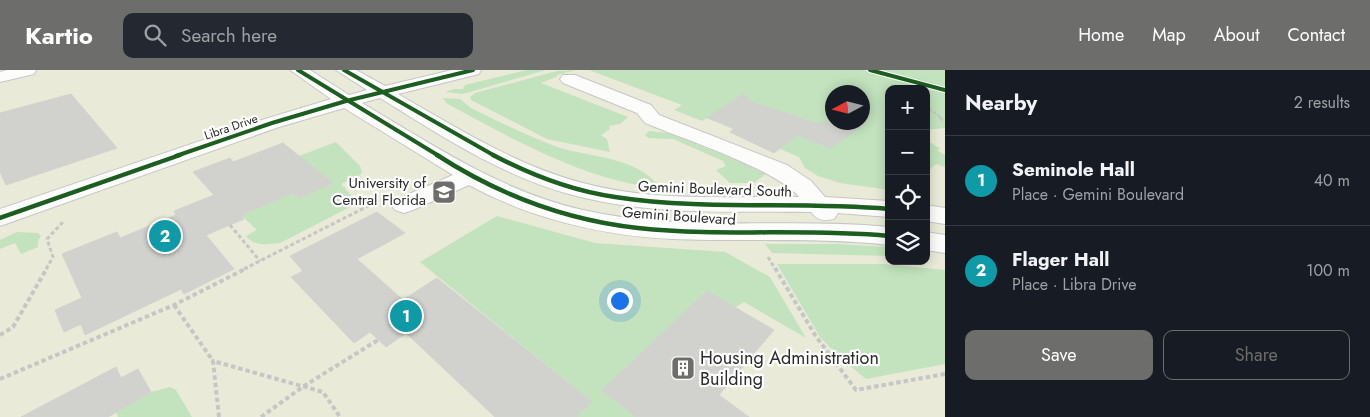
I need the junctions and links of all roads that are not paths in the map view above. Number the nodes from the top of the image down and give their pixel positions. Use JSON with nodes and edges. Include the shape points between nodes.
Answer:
{"nodes":[{"id":1,"x":28,"y":70,"type":"edge"},
{"id":2,"x":298,"y":70,"type":"edge"},
{"id":3,"x":344,"y":70,"type":"edge"},
{"id":4,"x":472,"y":70,"type":"edge"},
{"id":5,"x":0,"y":76,"type":"edge"},
{"id":6,"x":569,"y":79,"type":"dead end"},
{"id":7,"x":384,"y":92,"type":"junction"},
{"id":8,"x":346,"y":101,"type":"junction"},
{"id":9,"x":136,"y":170,"type":"junction"},
{"id":10,"x":471,"y":176,"type":"junction"},
{"id":11,"x":412,"y":202,"type":"road end"},
{"id":12,"x":819,"y":204,"type":"junction"},
{"id":13,"x":885,"y":209,"type":"edge"},
{"id":14,"x":24,"y":210,"type":"junction"},
{"id":15,"x":930,"y":214,"type":"edge"},
{"id":16,"x":945,"y":216,"type":"edge"},
{"id":17,"x":0,"y":218,"type":"edge"},
{"id":18,"x":838,"y":233,"type":"junction"},
{"id":19,"x":885,"y":236,"type":"edge"},
{"id":20,"x":930,"y":242,"type":"edge"},
{"id":21,"x":945,"y":244,"type":"edge"}],
"edges":[{"from":1,"to":5,"type":"street"},
{"from":2,"to":8,"type":"street","name":"Gemini Boulevard"},
{"from":3,"to":7,"type":"street","name":"Gemini Boulevard South"},
{"from":4,"to":7,"type":"street","name":"Libra Drive"},
{"from":6,"to":12,"type":"street","via":[[644,109],[652,119],[780,170],[803,186]]},
{"from":7,"to":8,"type":"street","name":"Libra Drive"},
{"from":7,"to":12,"type":"street","name":"Gemini Boulevard South","via":[[487,154],[532,173],[612,197],[677,203]]},
{"from":8,"to":9,"type":"street","name":"Libra Drive"},
{"from":8,"to":10,"type":"street","name":"Gemini Boulevard"},
{"from":9,"to":14,"type":"street","name":"Libra Drive"},
{"from":9,"to":14,"type":"street","via":[[125,187],[114,196],[74,210],[48,213]]},
{"from":10,"to":11,"type":"street"},
{"from":10,"to":18,"type":"street","name":"Gemini Boulevard","via":[[534,205],[587,220],[639,228]]},
{"from":12,"to":13,"type":"street","name":"Gemini Boulevard South"},
{"from":12,"to":18,"type":"street"},
{"from":14,"to":17,"type":"street","name":"Libra Drive"},
{"from":15,"to":16,"type":"street"},
{"from":18,"to":19,"type":"street","name":"Gemini Boulevard"},
{"from":20,"to":21,"type":"street"}]}
